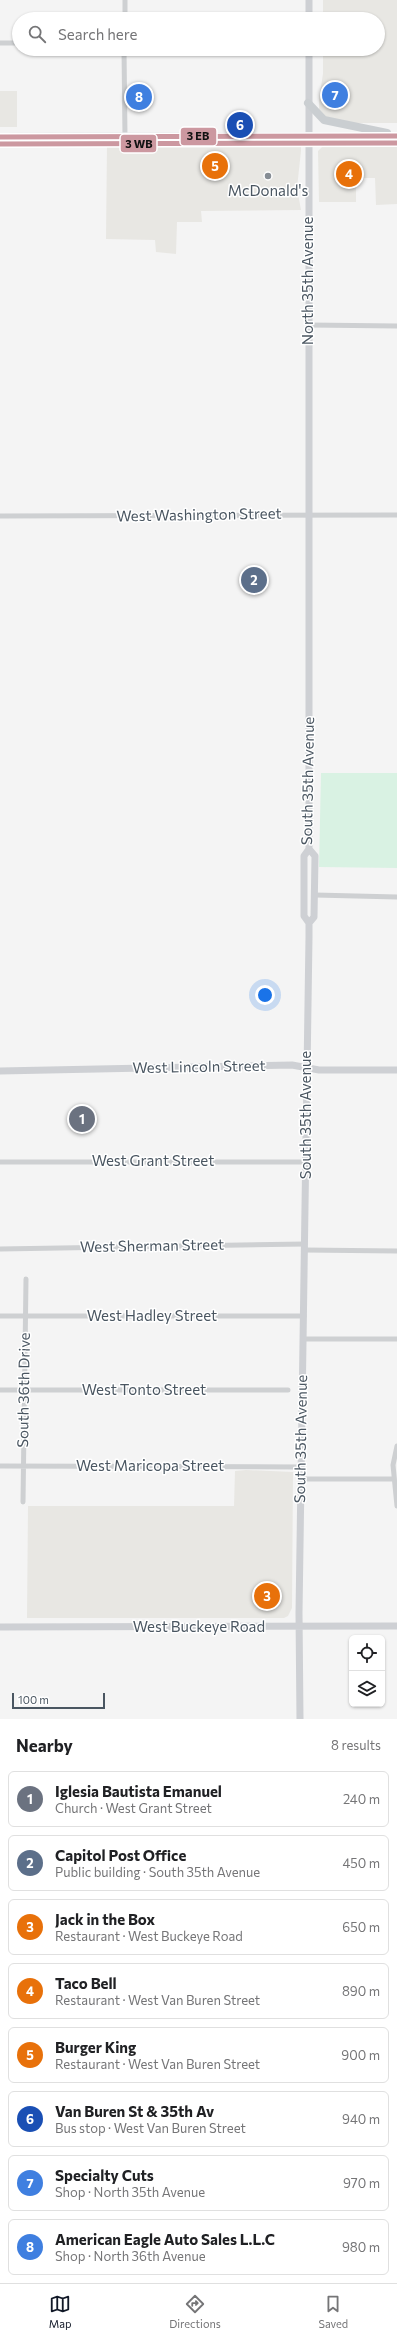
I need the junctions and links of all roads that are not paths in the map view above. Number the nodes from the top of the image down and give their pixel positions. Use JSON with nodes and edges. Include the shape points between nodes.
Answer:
{"nodes":[{"id":1,"x":125,"y":0,"type":"edge"},
{"id":2,"x":309,"y":0,"type":"edge"},
{"id":3,"x":124,"y":12,"type":"edge"},
{"id":4,"x":309,"y":12,"type":"edge"},
{"id":5,"x":0,"y":43,"type":"edge"},
{"id":6,"x":12,"y":43,"type":"edge"},
{"id":7,"x":124,"y":56,"type":"edge"},
{"id":8,"x":309,"y":56,"type":"edge"},
{"id":9,"x":308,"y":102,"type":"junction"},
{"id":10,"x":308,"y":136,"type":"junction"},
{"id":11,"x":397,"y":136,"type":"edge"},
{"id":12,"x":0,"y":137,"type":"edge"},
{"id":13,"x":125,"y":137,"type":"junction"},
{"id":14,"x":309,"y":325,"type":"junction"},
{"id":15,"x":397,"y":326,"type":"edge"},
{"id":16,"x":309,"y":514,"type":"junction"},
{"id":17,"x":397,"y":514,"type":"edge"},
{"id":18,"x":0,"y":516,"type":"edge"},
{"id":19,"x":309,"y":849,"type":"junction"},
{"id":20,"x":315,"y":895,"type":"junction"},
{"id":21,"x":397,"y":897,"type":"edge"},
{"id":22,"x":309,"y":923,"type":"junction"},
{"id":23,"x":306,"y":1067,"type":"junction"},
{"id":24,"x":397,"y":1070,"type":"edge"},
{"id":25,"x":0,"y":1071,"type":"edge"},
{"id":26,"x":0,"y":1162,"type":"edge"},
{"id":27,"x":306,"y":1162,"type":"junction"},
{"id":28,"x":305,"y":1247,"type":"junction"},
{"id":29,"x":0,"y":1249,"type":"edge"},
{"id":30,"x":397,"y":1251,"type":"edge"},
{"id":31,"x":26,"y":1279,"type":"dead end"},
{"id":32,"x":0,"y":1316,"type":"edge"},
{"id":33,"x":25,"y":1316,"type":"junction"},
{"id":34,"x":304,"y":1316,"type":"junction"},
{"id":35,"x":303,"y":1339,"type":"junction"},
{"id":36,"x":397,"y":1339,"type":"edge"},
{"id":37,"x":0,"y":1390,"type":"edge"},
{"id":38,"x":25,"y":1390,"type":"junction"},
{"id":39,"x":288,"y":1390,"type":"dead end"},
{"id":40,"x":397,"y":1446,"type":"edge"},
{"id":41,"x":0,"y":1466,"type":"edge"},
{"id":42,"x":24,"y":1466,"type":"junction"},
{"id":43,"x":301,"y":1467,"type":"junction"},
{"id":44,"x":301,"y":1479,"type":"junction"},
{"id":45,"x":394,"y":1479,"type":"junction"},
{"id":46,"x":23,"y":1502,"type":"dead end"},
{"id":47,"x":397,"y":1506,"type":"edge"},
{"id":48,"x":298,"y":1626,"type":"junction"},
{"id":49,"x":397,"y":1626,"type":"edge"},
{"id":50,"x":0,"y":1627,"type":"edge"},
{"id":51,"x":300,"y":1719,"type":"edge"}],
"edges":[{"from":1,"to":3,"type":"street"},
{"from":2,"to":4,"type":"main road"},
{"from":5,"to":6,"type":"street"},
{"from":7,"to":13,"type":"street"},
{"from":8,"to":9,"type":"main road","name":"North 35th Avenue"},
{"from":9,"to":10,"type":"main road","name":"North 35th Avenue"},
{"from":9,"to":11,"type":"main road","via":[[324,120]]},
{"from":10,"to":11,"type":"main road"},
{"from":10,"to":13,"type":"main road"},
{"from":10,"to":14,"type":"main road","name":"North 35th Avenue"},
{"from":12,"to":13,"type":"main road"},
{"from":14,"to":15,"type":"street"},
{"from":14,"to":16,"type":"main road","name":"North 35th Avenue"},
{"from":16,"to":17,"type":"street","name":"West Washington Street"},
{"from":16,"to":18,"type":"street","name":"West Washington Street"},
{"from":16,"to":19,"type":"main road","name":"South 35th Avenue"},
{"from":19,"to":20,"type":"main road","via":[[315,856]]},
{"from":19,"to":22,"type":"main road","name":"South 35th Avenue","via":[[304,856],[304,916]]},
{"from":20,"to":21,"type":"street"},
{"from":20,"to":22,"type":"main road","via":[[314,917]]},
{"from":22,"to":23,"type":"main road","name":"South 35th Avenue"},
{"from":23,"to":24,"type":"main road","name":"West Lincoln Street","via":[[319,1070]]},
{"from":23,"to":25,"type":"main road","name":"West Lincoln Street","via":[[292,1065]]},
{"from":23,"to":27,"type":"main road","name":"South 35th Avenue"},
{"from":26,"to":27,"type":"street","name":"West Grant Street"},
{"from":27,"to":28,"type":"main road","name":"South 35th Avenue"},
{"from":28,"to":29,"type":"street","name":"West Sherman Street"},
{"from":28,"to":30,"type":"street","name":"West Sherman Street"},
{"from":28,"to":34,"type":"main road","name":"South 35th Avenue"},
{"from":31,"to":33,"type":"street","name":"South 36th Drive"},
{"from":32,"to":33,"type":"street","name":"West Hadley Street"},
{"from":33,"to":34,"type":"street","name":"West Hadley Street"},
{"from":33,"to":38,"type":"street","name":"South 36th Drive"},
{"from":34,"to":35,"type":"main road","name":"South 35th Avenue"},
{"from":35,"to":36,"type":"street"},
{"from":35,"to":43,"type":"main road","name":"South 35th Avenue"},
{"from":37,"to":38,"type":"street","name":"West Tonto Street"},
{"from":38,"to":39,"type":"street","name":"West Tonto Street"},
{"from":38,"to":42,"type":"street","name":"South 36th Drive"},
{"from":40,"to":45,"type":"street","via":[[393,1465]]},
{"from":41,"to":42,"type":"street","name":"West Maricopa Street"},
{"from":42,"to":43,"type":"street","name":"West Maricopa Street"},
{"from":42,"to":46,"type":"street","name":"South 36th Drive"},
{"from":43,"to":44,"type":"main road","name":"South 35th Avenue"},
{"from":44,"to":45,"type":"street"},
{"from":44,"to":48,"type":"main road","name":"South 35th Avenue"},
{"from":45,"to":47,"type":"street"},
{"from":48,"to":49,"type":"main road","name":"West Buckeye Road"},
{"from":48,"to":50,"type":"main road","name":"West Buckeye Road"},
{"from":48,"to":51,"type":"main road","name":"South 35th Avenue"}]}
